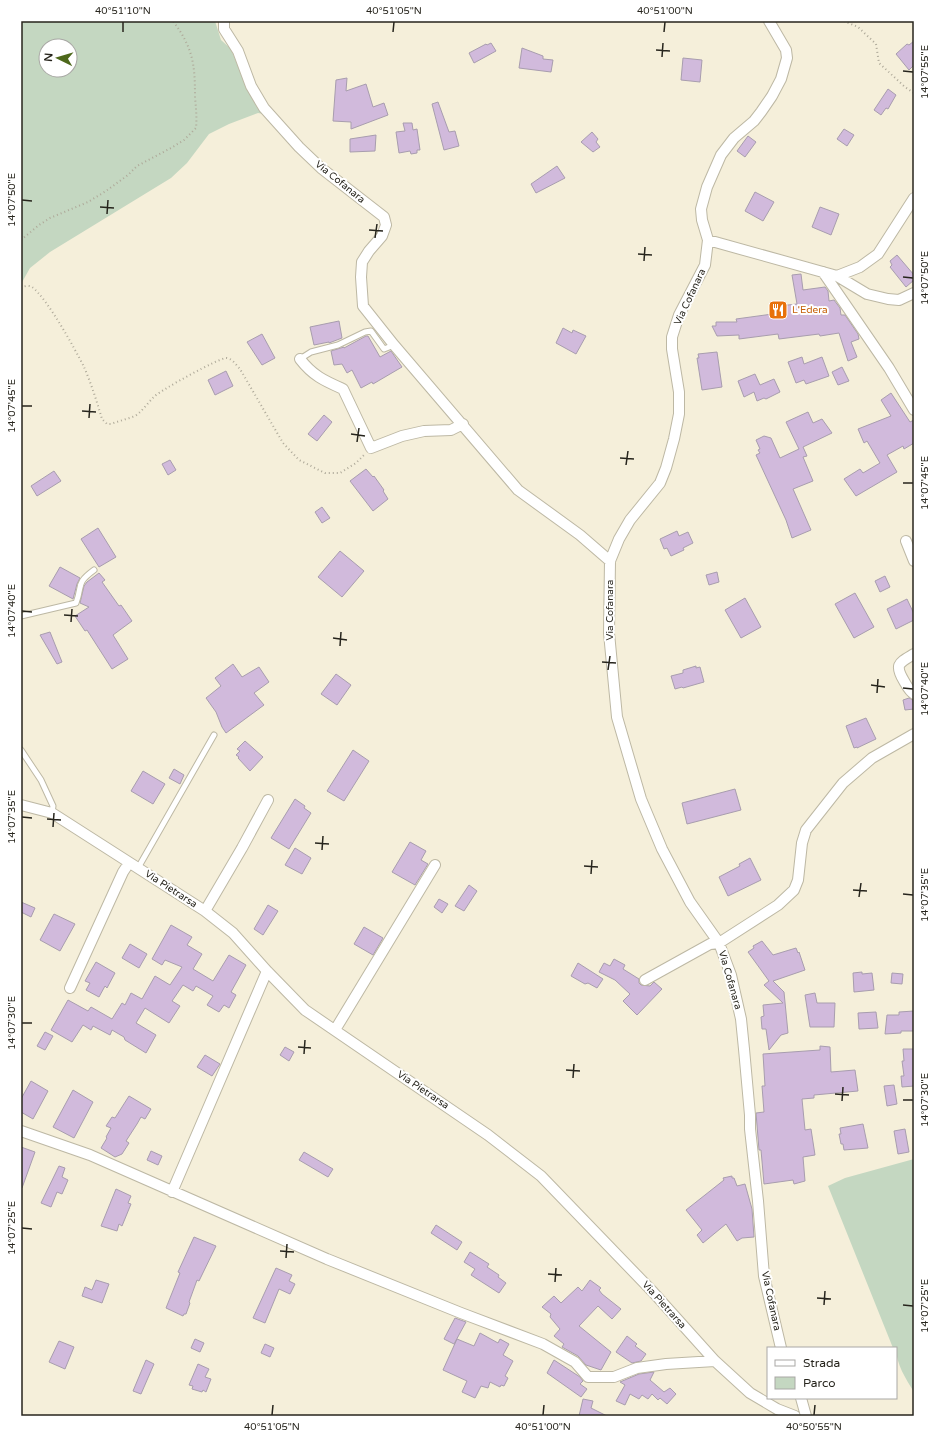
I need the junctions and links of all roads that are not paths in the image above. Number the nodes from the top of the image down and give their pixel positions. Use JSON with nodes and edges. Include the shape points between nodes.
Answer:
{"nodes":[{"id":1,"x":224,"y":21,"type":"edge"},
{"id":2,"x":769,"y":21,"type":"edge"},
{"id":3,"x":914,"y":198,"type":"edge"},
{"id":4,"x":708,"y":240,"type":"junction"},
{"id":5,"x":823,"y":272,"type":"junction"},
{"id":6,"x":837,"y":276,"type":"junction"},
{"id":7,"x":914,"y":293,"type":"edge"},
{"id":8,"x":394,"y":345,"type":"junction"},
{"id":9,"x":300,"y":359,"type":"joint"},
{"id":10,"x":914,"y":410,"type":"edge"},
{"id":11,"x":463,"y":424,"type":"junction"},
{"id":12,"x":906,"y":541,"type":"dead end"},
{"id":13,"x":914,"y":561,"type":"edge"},
{"id":14,"x":610,"y":562,"type":"junction"},
{"id":15,"x":94,"y":570,"type":"dead end"},
{"id":16,"x":21,"y":616,"type":"edge"},
{"id":17,"x":914,"y":654,"type":"edge"},
{"id":18,"x":914,"y":694,"type":"edge"},
{"id":19,"x":914,"y":734,"type":"edge"},
{"id":20,"x":214,"y":735,"type":"dead end"},
{"id":21,"x":21,"y":750,"type":"edge"},
{"id":22,"x":268,"y":800,"type":"dead end"},
{"id":23,"x":21,"y":805,"type":"edge"},
{"id":24,"x":52,"y":813,"type":"junction"},
{"id":25,"x":129,"y":863,"type":"junction"},
{"id":26,"x":434,"y":865,"type":"dead end"},
{"id":27,"x":138,"y":868,"type":"junction"},
{"id":28,"x":205,"y":911,"type":"junction"},
{"id":29,"x":720,"y":943,"type":"junction"},
{"id":30,"x":267,"y":971,"type":"junction"},
{"id":31,"x":645,"y":980,"type":"dead end"},
{"id":32,"x":70,"y":988,"type":"dead end"},
{"id":33,"x":335,"y":1030,"type":"junction"},
{"id":34,"x":21,"y":1130,"type":"edge"},
{"id":35,"x":172,"y":1192,"type":"junction"},
{"id":36,"x":781,"y":1347,"type":"edge"},
{"id":37,"x":715,"y":1361,"type":"junction"},
{"id":38,"x":801,"y":1399,"type":"edge"},
{"id":39,"x":794,"y":1416,"type":"edge"},
{"id":40,"x":806,"y":1416,"type":"edge"}],
"edges":[{"from":1,"to":8,"type":"street","name":"Via Cofanara","via":[[224,29],[238,51],[251,86],[264,108],[299,148],[384,217],[386,225],[382,236],[362,262],[363,306]]},
{"from":2,"to":4,"type":"street","name":"Via Cofanara","via":[[786,50],[785,66],[781,79],[761,112],[734,138],[721,155],[707,187],[701,209]]},
{"from":3,"to":6,"type":"street","via":[[878,254],[860,267]]},
{"from":4,"to":5,"type":"street"},
{"from":4,"to":14,"type":"street","name":"Via Cofanara","via":[[705,265],[679,316],[672,337],[680,392],[679,414],[666,468],[660,483],[630,520]]},
{"from":5,"to":6,"type":"street"},
{"from":5,"to":10,"type":"street","via":[[889,368]]},
{"from":6,"to":7,"type":"street","via":[[867,294],[888,299],[899,300]]},
{"from":8,"to":9,"type":"lane","via":[[384,349],[371,331],[338,345],[310,352]]},
{"from":8,"to":11,"type":"street","name":"Via Cofanara"},
{"from":9,"to":11,"type":"street","via":[[309,370],[323,380],[343,389],[371,448],[402,436],[424,431],[451,430]]},
{"from":11,"to":14,"type":"street","name":"Via Cofanara","via":[[518,490],[580,535]]},
{"from":12,"to":13,"type":"street"},
{"from":14,"to":29,"type":"street","name":"Via Cofanara","via":[[608,633],[617,717],[641,799],[662,849],[690,902]]},
{"from":15,"to":16,"type":"lane","via":[[80,582],[76,603]]},
{"from":17,"to":18,"type":"street","via":[[901,661],[898,667],[910,692]]},
{"from":19,"to":29,"type":"street","via":[[872,758],[843,783],[806,830],[794,890],[778,905]]},
{"from":20,"to":27,"type":"lane"},
{"from":21,"to":24,"type":"lane","via":[[41,780],[53,806]]},
{"from":22,"to":28,"type":"street"},
{"from":23,"to":24,"type":"street","name":"Via Pietrarsa"},
{"from":24,"to":25,"type":"street","name":"Via Pietrarsa"},
{"from":25,"to":27,"type":"street","name":"Via Pietrarsa"},
{"from":25,"to":32,"type":"street"},
{"from":26,"to":33,"type":"street"},
{"from":27,"to":28,"type":"street","name":"Via Pietrarsa"},
{"from":28,"to":30,"type":"street","name":"Via Pietrarsa","via":[[233,933]]},
{"from":29,"to":31,"type":"street","via":[[710,944]]},
{"from":29,"to":36,"type":"street","name":"Via Cofanara","via":[[731,975],[741,1019],[764,1276]]},
{"from":30,"to":33,"type":"street","name":"Via Pietrarsa","via":[[305,1010]]},
{"from":30,"to":35,"type":"street"},
{"from":33,"to":37,"type":"street","name":"Via Pietrarsa","via":[[488,1135],[541,1176],[653,1292]]},
{"from":34,"to":35,"type":"street","via":[[90,1155]]},
{"from":35,"to":37,"type":"street","via":[[327,1259],[543,1344],[575,1362],[588,1377],[614,1376],[637,1368],[666,1364]]},
{"from":37,"to":39,"type":"street","name":"Via Pietrarsa","via":[[750,1393]]},
{"from":38,"to":40,"type":"street"}]}
